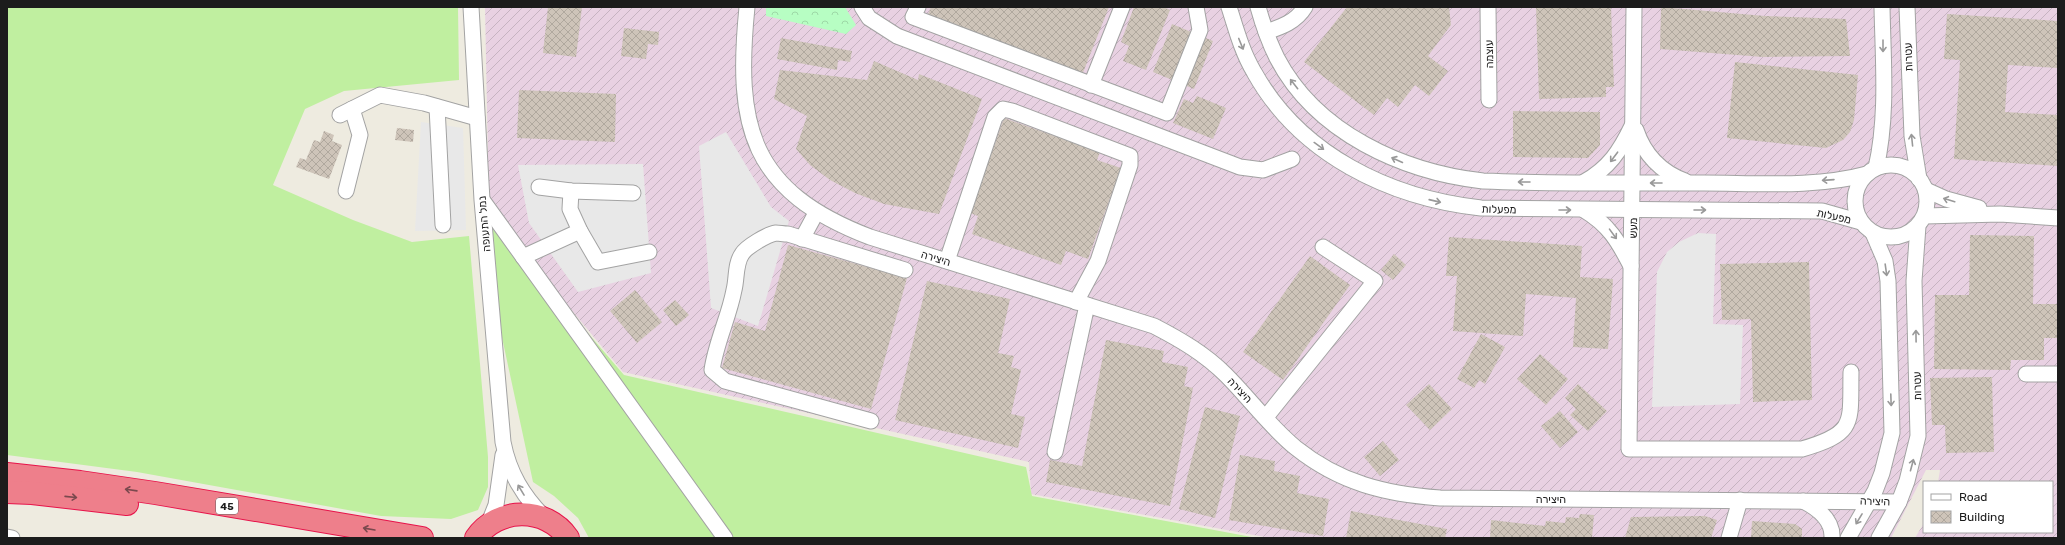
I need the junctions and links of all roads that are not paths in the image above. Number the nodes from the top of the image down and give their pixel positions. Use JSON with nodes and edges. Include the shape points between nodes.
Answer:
{"nodes":[{"id":1,"x":471,"y":7,"type":"edge"},
{"id":2,"x":747,"y":7,"type":"edge"},
{"id":3,"x":862,"y":7,"type":"edge"},
{"id":4,"x":918,"y":7,"type":"edge"},
{"id":5,"x":1122,"y":7,"type":"edge"},
{"id":6,"x":1196,"y":7,"type":"edge"},
{"id":7,"x":1229,"y":7,"type":"edge"},
{"id":8,"x":1258,"y":7,"type":"edge"},
{"id":9,"x":1306,"y":7,"type":"edge"},
{"id":10,"x":1488,"y":7,"type":"edge"},
{"id":11,"x":1634,"y":7,"type":"edge"},
{"id":12,"x":1882,"y":7,"type":"edge"},
{"id":13,"x":1907,"y":7,"type":"edge"},
{"id":14,"x":1266,"y":32,"type":"junction"},
{"id":15,"x":1091,"y":85,"type":"junction"},
{"id":16,"x":1489,"y":100,"type":"dead end"},
{"id":17,"x":437,"y":107,"type":"junction"},
{"id":18,"x":477,"y":118,"type":"junction"},
{"id":19,"x":1633,"y":123,"type":"junction"},
{"id":20,"x":1292,"y":159,"type":"dead end"},
{"id":21,"x":1872,"y":171,"type":"junction"},
{"id":22,"x":1582,"y":182,"type":"junction"},
{"id":23,"x":1633,"y":183,"type":"junction"},
{"id":24,"x":1694,"y":183,"type":"junction"},
{"id":25,"x":1922,"y":184,"type":"junction"},
{"id":26,"x":539,"y":187,"type":"dead end"},
{"id":27,"x":571,"y":190,"type":"junction"},
{"id":28,"x":346,"y":191,"type":"dead end"},
{"id":29,"x":633,"y":192,"type":"dead end"},
{"id":30,"x":482,"y":200,"type":"junction"},
{"id":31,"x":1584,"y":210,"type":"junction"},
{"id":32,"x":1633,"y":210,"type":"junction"},
{"id":33,"x":816,"y":213,"type":"junction"},
{"id":34,"x":2000,"y":214,"type":"junction"},
{"id":35,"x":2058,"y":218,"type":"edge"},
{"id":36,"x":1921,"y":221,"type":"junction"},
{"id":37,"x":1861,"y":222,"type":"junction"},
{"id":38,"x":444,"y":225,"type":"dead end"},
{"id":39,"x":580,"y":231,"type":"junction"},
{"id":40,"x":1873,"y":233,"type":"junction"},
{"id":41,"x":802,"y":239,"type":"junction"},
{"id":42,"x":1324,"y":247,"type":"dead end"},
{"id":43,"x":649,"y":252,"type":"dead end"},
{"id":44,"x":523,"y":257,"type":"junction"},
{"id":45,"x":947,"y":261,"type":"junction"},
{"id":46,"x":1632,"y":267,"type":"junction"},
{"id":47,"x":905,"y":270,"type":"dead end"},
{"id":48,"x":1082,"y":303,"type":"junction"},
{"id":49,"x":1851,"y":372,"type":"dead end"},
{"id":50,"x":2026,"y":374,"type":"dead end"},
{"id":51,"x":2058,"y":374,"type":"edge"},
{"id":52,"x":1266,"y":417,"type":"junction"},
{"id":53,"x":871,"y":421,"type":"dead end"},
{"id":54,"x":503,"y":442,"type":"junction"},
{"id":55,"x":1055,"y":452,"type":"dead end"},
{"id":56,"x":7,"y":474,"type":"edge"},
{"id":57,"x":32,"y":485,"type":"junction"},
{"id":58,"x":7,"y":492,"type":"edge"},
{"id":59,"x":1740,"y":500,"type":"junction"},
{"id":60,"x":1802,"y":500,"type":"junction"},
{"id":61,"x":1870,"y":501,"type":"junction"},
{"id":62,"x":1899,"y":502,"type":"junction"},
{"id":63,"x":546,"y":520,"type":"junction"},
{"id":64,"x":475,"y":534,"type":"edge"},
{"id":65,"x":7,"y":537,"type":"edge"},
{"id":66,"x":12,"y":538,"type":"edge"},
{"id":67,"x":341,"y":538,"type":"edge"},
{"id":68,"x":422,"y":538,"type":"edge"},
{"id":69,"x":568,"y":538,"type":"edge"},
{"id":70,"x":725,"y":538,"type":"edge"},
{"id":71,"x":1729,"y":538,"type":"edge"},
{"id":72,"x":1832,"y":538,"type":"edge"},
{"id":73,"x":1848,"y":538,"type":"edge"},
{"id":74,"x":1879,"y":538,"type":"edge"}],
"edges":[{"from":1,"to":18,"type":"street","name":"נמל התעופה"},
{"from":2,"to":33,"type":"street","name":"היצירה","via":[[743,69],[750,128],[762,157],[777,179]]},
{"from":3,"to":20,"type":"street","via":[[869,18],[896,36],[1240,167],[1263,170]]},
{"from":4,"to":15,"type":"street","via":[[914,17]]},
{"from":5,"to":15,"type":"street"},
{"from":6,"to":15,"type":"street","via":[[1200,30],[1167,113]]},
{"from":7,"to":31,"type":"street","name":"מפעלות","one_way":true,"via":[[1240,41],[1254,72],[1270,98],[1309,140],[1337,160],[1396,189],[1456,206]]},
{"from":8,"to":14,"type":"street"},
{"from":9,"to":14,"type":"street","via":[[1300,16],[1284,26]]},
{"from":10,"to":16,"type":"street","name":"עוצמה"},
{"from":11,"to":19,"type":"street","name":"מעש"},
{"from":12,"to":21,"type":"street","one_way":true,"via":[[1883,121],[1881,147]]},
{"from":25,"to":13,"type":"street","name":"עטרות","one_way":true,"via":[[1912,136]]},
{"from":22,"to":14,"type":"street","one_way":true,"via":[[1461,179],[1430,172],[1379,152],[1352,137],[1311,104],[1292,82]]},
{"from":17,"to":18,"type":"street"},
{"from":17,"to":28,"type":"street","via":[[380,95],[346,112],[360,135]]},
{"from":17,"to":38,"type":"street"},
{"from":18,"to":30,"type":"street","name":"נמל התעופה"},
{"from":19,"to":22,"type":"street","one_way":true,"via":[[1623,145],[1600,174]]},
{"from":19,"to":23,"type":"street","name":"מעש"},
{"from":19,"to":24,"type":"street","via":[[1644,149],[1653,161],[1668,173]]},
{"from":21,"to":24,"type":"street","one_way":true,"via":[[1854,177],[1813,182]]},
{"from":21,"to":25,"type":"street","via":[[1895,165],[1908,170]]},
{"from":21,"to":37,"type":"street","via":[[1860,182],[1855,197],[1856,213]]},
{"from":22,"to":23,"type":"street"},
{"from":24,"to":23,"type":"street","one_way":true},
{"from":23,"to":32,"type":"street","name":"מעש"},
{"from":34,"to":25,"type":"street","one_way":true,"via":[[1946,200]]},
{"from":25,"to":36,"type":"street","via":[[1927,203]]},
{"from":26,"to":27,"type":"street"},
{"from":27,"to":29,"type":"street"},
{"from":27,"to":39,"type":"street","via":[[570,209]]},
{"from":30,"to":44,"type":"street"},
{"from":30,"to":54,"type":"street","name":"נמל התעופה"},
{"from":31,"to":32,"type":"street","name":"מפעלות"},
{"from":31,"to":46,"type":"street","one_way":true,"via":[[1598,218],[1611,231]]},
{"from":32,"to":37,"type":"street","name":"מפעלות","one_way":true,"via":[[1822,211]]},
{"from":32,"to":46,"type":"street","name":"מעש"},
{"from":33,"to":41,"type":"street"},
{"from":33,"to":45,"type":"street","name":"היצירה","via":[[870,237]]},
{"from":34,"to":35,"type":"street"},
{"from":34,"to":36,"type":"street"},
{"from":36,"to":40,"type":"street","via":[[1910,232],[1896,237],[1882,237]]},
{"from":62,"to":36,"type":"street","name":"עטרות","one_way":true,"via":[[1918,436],[1914,281]]},
{"from":37,"to":40,"type":"street"},
{"from":39,"to":43,"type":"street","via":[[598,262]]},
{"from":39,"to":44,"type":"street"},
{"from":40,"to":61,"type":"street","one_way":true,"via":[[1885,261],[1888,281],[1892,433],[1882,473]]},
{"from":41,"to":47,"type":"street"},
{"from":41,"to":53,"type":"street","via":[[775,233],[756,242],[742,254],[712,370],[725,381]]},
{"from":42,"to":52,"type":"street","via":[[1375,281]]},
{"from":44,"to":70,"type":"street"},
{"from":45,"to":48,"type":"street","name":"היצירה"},
{"from":45,"to":48,"type":"street","via":[[995,117],[1003,109],[1012,111],[1130,156],[1130,165]]},
{"from":46,"to":49,"type":"street","name":"מעש","via":[[1629,448],[1802,449],[1828,441],[1843,430],[1850,418]]},
{"from":48,"to":52,"type":"street","name":"היצירה","via":[[1154,326],[1186,342],[1226,375]]},
{"from":48,"to":55,"type":"street"},
{"from":50,"to":51,"type":"street"},
{"from":52,"to":59,"type":"street","name":"היצירה","via":[[1295,447],[1316,462],[1359,484],[1385,492],[1440,498]]},
{"from":63,"to":54,"type":"street","name":"נמל התעופה","one_way":true,"via":[[521,491]]},
{"from":54,"to":64,"type":"street","name":"נמל התעופה","via":[[496,505]]},
{"from":56,"to":57,"type":"highway"},
{"from":57,"to":58,"type":"highway"},
{"from":57,"to":67,"type":"highway","number":"45","one_way":true},
{"from":68,"to":57,"type":"highway","number":"45","one_way":true,"via":[[80,482]]},
{"from":59,"to":60,"type":"street","name":"היצירה"},
{"from":59,"to":71,"type":"street"},
{"from":60,"to":61,"type":"street","name":"היצירה"},
{"from":60,"to":72,"type":"street","via":[[1818,509],[1827,521]]},
{"from":61,"to":62,"type":"street","name":"היצירה"},
{"from":61,"to":73,"type":"street","one_way":true},
{"from":62,"to":74,"type":"street","name":"עטרות"},
{"from":63,"to":64,"type":"highway","via":[[532,515],[517,514],[502,518]]},
{"from":63,"to":69,"type":"highway"},
{"from":65,"to":66,"type":"street"}]}
